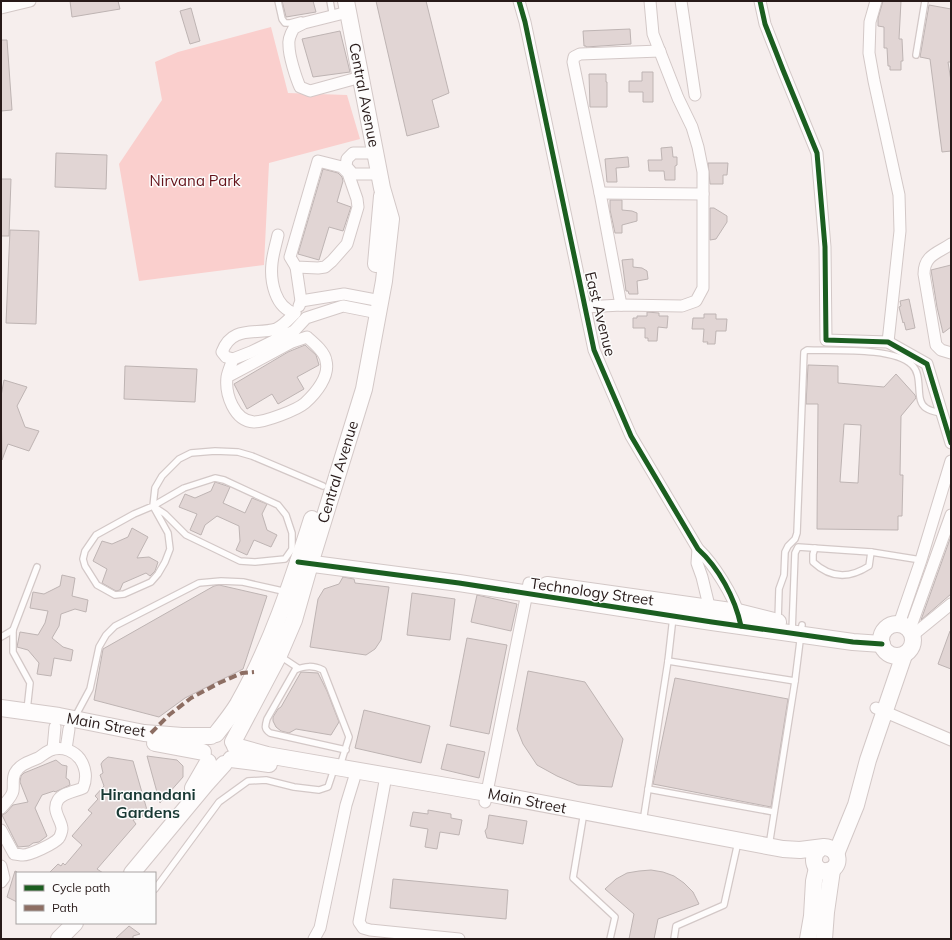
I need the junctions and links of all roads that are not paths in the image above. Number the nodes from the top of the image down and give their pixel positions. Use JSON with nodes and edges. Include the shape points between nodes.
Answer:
{"nodes":[{"id":1,"x":30,"y":1,"type":"edge"},
{"id":2,"x":278,"y":1,"type":"edge"},
{"id":3,"x":330,"y":1,"type":"edge"},
{"id":4,"x":519,"y":1,"type":"edge"},
{"id":5,"x":650,"y":1,"type":"edge"},
{"id":6,"x":680,"y":1,"type":"edge"},
{"id":7,"x":760,"y":1,"type":"edge"},
{"id":8,"x":876,"y":1,"type":"edge"},
{"id":9,"x":925,"y":1,"type":"edge"},
{"id":10,"x":347,"y":7,"type":"edge"},
{"id":11,"x":1,"y":8,"type":"edge"},
{"id":12,"x":332,"y":12,"type":"junction"},
{"id":13,"x":660,"y":51,"type":"junction"},
{"id":14,"x":916,"y":55,"type":"dead end"},
{"id":15,"x":361,"y":77,"type":"junction"},
{"id":16,"x":695,"y":95,"type":"dead end"},
{"id":17,"x":376,"y":153,"type":"junction"},
{"id":18,"x":381,"y":181,"type":"junction"},
{"id":19,"x":600,"y":193,"type":"junction"},
{"id":20,"x":703,"y":194,"type":"junction"},
{"id":21,"x":278,"y":234,"type":"dead end"},
{"id":22,"x":951,"y":244,"type":"edge"},
{"id":23,"x":296,"y":267,"type":"junction"},
{"id":24,"x":348,"y":294,"type":"junction"},
{"id":25,"x":301,"y":301,"type":"junction"},
{"id":26,"x":621,"y":305,"type":"junction"},
{"id":27,"x":347,"y":306,"type":"junction"},
{"id":28,"x":375,"y":306,"type":"junction"},
{"id":29,"x":585,"y":307,"type":"junction"},
{"id":30,"x":300,"y":316,"type":"junction"},
{"id":31,"x":888,"y":342,"type":"junction"},
{"id":32,"x":951,"y":353,"type":"edge"},
{"id":33,"x":233,"y":359,"type":"junction"},
{"id":34,"x":227,"y":377,"type":"junction"},
{"id":35,"x":941,"y":413,"type":"junction"},
{"id":36,"x":951,"y":443,"type":"edge"},
{"id":37,"x":951,"y":461,"type":"edge"},
{"id":38,"x":323,"y":486,"type":"junction"},
{"id":39,"x":152,"y":506,"type":"junction"},
{"id":40,"x":951,"y":515,"type":"edge"},
{"id":41,"x":925,"y":546,"type":"junction"},
{"id":42,"x":815,"y":548,"type":"junction"},
{"id":43,"x":698,"y":549,"type":"junction"},
{"id":44,"x":938,"y":551,"type":"junction"},
{"id":45,"x":871,"y":552,"type":"junction"},
{"id":46,"x":305,"y":559,"type":"junction"},
{"id":47,"x":921,"y":560,"type":"junction"},
{"id":48,"x":38,"y":567,"type":"dead end"},
{"id":49,"x":914,"y":581,"type":"junction"},
{"id":50,"x":927,"y":584,"type":"junction"},
{"id":51,"x":528,"y":588,"type":"junction"},
{"id":52,"x":294,"y":594,"type":"junction"},
{"id":53,"x":951,"y":604,"type":"edge"},
{"id":54,"x":673,"y":610,"type":"junction"},
{"id":55,"x":711,"y":615,"type":"junction"},
{"id":56,"x":739,"y":619,"type":"junction"},
{"id":57,"x":793,"y":628,"type":"junction"},
{"id":58,"x":907,"y":629,"type":"junction"},
{"id":59,"x":13,"y":630,"type":"junction"},
{"id":60,"x":1,"y":637,"type":"edge"},
{"id":61,"x":890,"y":647,"type":"junction"},
{"id":62,"x":272,"y":651,"type":"junction"},
{"id":63,"x":668,"y":661,"type":"junction"},
{"id":64,"x":298,"y":668,"type":"junction"},
{"id":65,"x":261,"y":675,"type":"junction"},
{"id":66,"x":795,"y":681,"type":"junction"},
{"id":67,"x":1,"y":708,"type":"edge"},
{"id":68,"x":880,"y":710,"type":"junction"},
{"id":69,"x":26,"y":717,"type":"junction"},
{"id":70,"x":1,"y":718,"type":"edge"},
{"id":71,"x":68,"y":726,"type":"junction"},
{"id":72,"x":214,"y":735,"type":"junction"},
{"id":73,"x":149,"y":738,"type":"junction"},
{"id":74,"x":951,"y":740,"type":"edge"},
{"id":75,"x":53,"y":749,"type":"junction"},
{"id":76,"x":66,"y":750,"type":"junction"},
{"id":77,"x":346,"y":750,"type":"junction"},
{"id":78,"x":231,"y":753,"type":"junction"},
{"id":79,"x":205,"y":757,"type":"junction"},
{"id":80,"x":336,"y":771,"type":"junction"},
{"id":81,"x":354,"y":779,"type":"junction"},
{"id":82,"x":385,"y":780,"type":"junction"},
{"id":83,"x":648,"y":790,"type":"junction"},
{"id":84,"x":486,"y":798,"type":"junction"},
{"id":85,"x":186,"y":802,"type":"junction"},
{"id":86,"x":1,"y":808,"type":"edge"},
{"id":87,"x":774,"y":812,"type":"junction"},
{"id":88,"x":584,"y":816,"type":"junction"},
{"id":89,"x":643,"y":822,"type":"junction"},
{"id":90,"x":1,"y":830,"type":"edge"},
{"id":91,"x":738,"y":845,"type":"junction"},
{"id":92,"x":769,"y":846,"type":"junction"},
{"id":93,"x":828,"y":850,"type":"junction"},
{"id":94,"x":1,"y":866,"type":"edge"},
{"id":95,"x":821,"y":867,"type":"junction"},
{"id":96,"x":130,"y":868,"type":"edge"},
{"id":97,"x":1,"y":882,"type":"edge"},
{"id":98,"x":156,"y":888,"type":"edge"},
{"id":99,"x":74,"y":924,"type":"edge"},
{"id":100,"x":83,"y":924,"type":"edge"},
{"id":101,"x":59,"y":939,"type":"edge"},
{"id":102,"x":69,"y":939,"type":"edge"},
{"id":103,"x":314,"y":939,"type":"edge"},
{"id":104,"x":454,"y":939,"type":"edge"},
{"id":105,"x":610,"y":939,"type":"edge"},
{"id":106,"x":674,"y":939,"type":"edge"},
{"id":107,"x":808,"y":939,"type":"edge"},
{"id":108,"x":824,"y":939,"type":"edge"}],
"edges":[{"from":1,"to":11,"type":"street"},
{"from":2,"to":12,"type":"lane","via":[[285,22],[290,23]]},
{"from":3,"to":12,"type":"lane"},
{"from":4,"to":29,"type":"street","name":"East Avenue"},
{"from":5,"to":13,"type":"street","via":[[653,34]]},
{"from":6,"to":16,"type":"street"},
{"from":7,"to":31,"type":"street","via":[[765,24],[817,153],[825,247],[826,340]]},
{"from":8,"to":31,"type":"street","via":[[870,22],[869,53],[899,195],[900,231]]},
{"from":9,"to":14,"type":"lane"},
{"from":10,"to":12,"type":"lane"},
{"from":10,"to":15,"type":"main road","name":"Central Avenue"},
{"from":10,"to":15,"type":"street","via":[[294,28],[289,46],[300,87],[310,91]]},
{"from":13,"to":19,"type":"street","via":[[580,54],[574,57]]},
{"from":13,"to":20,"type":"street","via":[[692,127],[703,172]]},
{"from":15,"to":17,"type":"main road","name":"Central Avenue"},
{"from":17,"to":18,"type":"main road","name":"Central Avenue"},
{"from":17,"to":18,"type":"street","via":[[353,153],[347,159],[346,166],[352,174]]},
{"from":18,"to":28,"type":"main road","name":"Central Avenue"},
{"from":19,"to":20,"type":"street"},
{"from":19,"to":26,"type":"street"},
{"from":20,"to":26,"type":"street","via":[[703,288],[696,301],[682,306]]},
{"from":21,"to":30,"type":"street","via":[[272,263],[276,296],[289,311]]},
{"from":22,"to":32,"type":"street","via":[[927,260],[924,274],[936,345],[941,350]]},
{"from":23,"to":23,"type":"street","via":[[324,267],[347,244],[358,207],[348,173],[342,167],[318,161],[290,257]]},
{"from":23,"to":25,"type":"street"},
{"from":24,"to":25,"type":"street"},
{"from":24,"to":27,"type":"street"},
{"from":24,"to":28,"type":"street"},
{"from":25,"to":30,"type":"street"},
{"from":26,"to":29,"type":"street"},
{"from":27,"to":28,"type":"street"},
{"from":27,"to":30,"type":"street"},
{"from":28,"to":38,"type":"main road","name":"Central Avenue","via":[[355,388]]},
{"from":28,"to":46,"type":"main road","name":"Central Avenue","via":[[364,389]]},
{"from":29,"to":43,"type":"street","name":"East Avenue","via":[[594,350],[631,436]]},
{"from":30,"to":33,"type":"street","via":[[294,331]]},
{"from":30,"to":33,"type":"street","via":[[276,328],[240,333],[225,343],[222,352],[226,357]]},
{"from":31,"to":35,"type":"street","via":[[927,364]]},
{"from":33,"to":34,"type":"street"},
{"from":34,"to":34,"type":"street","via":[[228,392],[234,409],[242,418],[254,422],[278,417],[304,404],[318,389],[326,374],[326,360],[307,337],[292,342]]},
{"from":35,"to":36,"type":"street"},
{"from":35,"to":57,"type":"lane","via":[[923,406],[918,374],[913,366],[900,358],[866,352],[804,352],[797,533],[785,552],[784,575],[779,589]]},
{"from":37,"to":41,"type":"street"},
{"from":38,"to":39,"type":"lane","via":[[252,456],[215,450],[191,453],[179,460],[162,476],[155,488]]},
{"from":38,"to":46,"type":"main road","name":"Central Avenue"},
{"from":39,"to":39,"type":"lane","via":[[96,535],[85,551],[83,559],[97,586],[115,595],[124,594],[150,582],[158,574],[170,549],[168,533]]},
{"from":39,"to":39,"type":"lane","via":[[184,488],[215,478],[224,480],[278,505],[286,515],[292,533],[292,549],[285,559],[240,562],[186,535],[165,514]]},
{"from":40,"to":44,"type":"street"},
{"from":41,"to":44,"type":"street"},
{"from":41,"to":47,"type":"street"},
{"from":42,"to":45,"type":"lane"},
{"from":42,"to":45,"type":"lane","via":[[813,562],[821,570],[846,575],[860,572],[869,566]]},
{"from":42,"to":57,"type":"lane","via":[[798,547],[795,553]]},
{"from":43,"to":55,"type":"street","via":[[697,563]]},
{"from":43,"to":56,"type":"street","name":"East Avenue","via":[[708,559],[724,584]]},
{"from":44,"to":50,"type":"street"},
{"from":45,"to":47,"type":"lane"},
{"from":46,"to":51,"type":"main road","name":"Technology Street"},
{"from":46,"to":52,"type":"main road","name":"Central Avenue"},
{"from":47,"to":49,"type":"street"},
{"from":48,"to":59,"type":"lane"},
{"from":49,"to":50,"type":"street"},
{"from":49,"to":58,"type":"street"},
{"from":50,"to":58,"type":"street"},
{"from":51,"to":54,"type":"main road","name":"Technology Street"},
{"from":51,"to":84,"type":"street"},
{"from":52,"to":62,"type":"main road","name":"Central Avenue"},
{"from":52,"to":71,"type":"lane","via":[[243,582],[221,580],[199,583],[115,626],[106,634],[99,647],[90,689]]},
{"from":53,"to":58,"type":"street"},
{"from":54,"to":55,"type":"main road","name":"Technology Street"},
{"from":54,"to":63,"type":"lane","via":[[674,623]]},
{"from":55,"to":56,"type":"main road","name":"Technology Street"},
{"from":56,"to":57,"type":"main road","name":"Technology Street"},
{"from":57,"to":61,"type":"main road","name":"Technology Street"},
{"from":57,"to":66,"type":"lane"},
{"from":58,"to":61,"type":"main road","via":[[894,624],[888,626],[884,631]]},
{"from":58,"to":61,"type":"main road","via":[[914,640],[909,651]]},
{"from":59,"to":60,"type":"lane"},
{"from":59,"to":69,"type":"lane","via":[[13,652],[30,683]]},
{"from":61,"to":68,"type":"main road"},
{"from":62,"to":64,"type":"lane"},
{"from":62,"to":65,"type":"main road","name":"Central Avenue"},
{"from":63,"to":66,"type":"lane"},
{"from":63,"to":83,"type":"lane"},
{"from":64,"to":77,"type":"lane","via":[[309,666],[323,670],[349,736]]},
{"from":64,"to":77,"type":"lane","via":[[267,719],[266,730]]},
{"from":65,"to":72,"type":"main road","name":"Central Avenue"},
{"from":65,"to":78,"type":"main road","name":"Central Avenue"},
{"from":66,"to":87,"type":"lane"},
{"from":67,"to":69,"type":"main road","name":"Main Street"},
{"from":68,"to":74,"type":"street"},
{"from":68,"to":93,"type":"main road"},
{"from":69,"to":70,"type":"main road","name":"Main Street"},
{"from":69,"to":71,"type":"main road","name":"Main Street"},
{"from":71,"to":73,"type":"main road","name":"Main Street"},
{"from":71,"to":75,"type":"street"},
{"from":71,"to":76,"type":"street"},
{"from":72,"to":73,"type":"main road","name":"Main Street"},
{"from":72,"to":78,"type":"main road","via":[[223,734],[228,737]]},
{"from":72,"to":79,"type":"main road","name":"Central Avenue","via":[[203,745]]},
{"from":73,"to":79,"type":"main road","name":"Main Street"},
{"from":75,"to":76,"type":"street"},
{"from":75,"to":86,"type":"street","via":[[27,761],[16,772],[12,795]]},
{"from":76,"to":90,"type":"street","via":[[76,753],[82,763],[86,781],[83,788],[58,799],[56,811],[62,829],[59,838],[29,854],[14,854]]},
{"from":77,"to":80,"type":"lane"},
{"from":78,"to":79,"type":"main road","name":"Main Street","via":[[221,766],[214,765]]},
{"from":78,"to":80,"type":"main road","name":"Main Street","via":[[264,763]]},
{"from":78,"to":85,"type":"main road","name":"Central Avenue"},
{"from":79,"to":85,"type":"main road","name":"Central Avenue"},
{"from":80,"to":81,"type":"main road","name":"Main Street"},
{"from":80,"to":82,"type":"main road","name":"Main Street"},
{"from":80,"to":98,"type":"lane","via":[[328,787],[319,790],[266,780],[248,781],[219,802]]},
{"from":81,"to":82,"type":"main road","name":"Main Street"},
{"from":81,"to":103,"type":"street","via":[[346,805],[320,928]]},
{"from":82,"to":84,"type":"main road","name":"Main Street"},
{"from":82,"to":104,"type":"street","via":[[359,922],[363,928],[370,930]]},
{"from":83,"to":87,"type":"lane"},
{"from":83,"to":89,"type":"lane"},
{"from":84,"to":88,"type":"main road","name":"Main Street"},
{"from":85,"to":96,"type":"main road","name":"Central Avenue"},
{"from":87,"to":92,"type":"lane"},
{"from":88,"to":89,"type":"main road","name":"Main Street"},
{"from":88,"to":91,"type":"main road","name":"Main Street"},
{"from":88,"to":105,"type":"lane","via":[[573,878],[614,917]]},
{"from":89,"to":91,"type":"main road","name":"Main Street"},
{"from":91,"to":92,"type":"main road","name":"Main Street"},
{"from":91,"to":95,"type":"main road","name":"Main Street"},
{"from":91,"to":106,"type":"lane","via":[[724,905],[676,926]]},
{"from":92,"to":93,"type":"main road","name":"Main Street","via":[[783,849]]},
{"from":93,"to":95,"type":"main road","via":[[817,850],[813,856]]},
{"from":93,"to":95,"type":"main road","via":[[838,861],[834,868]]},
{"from":94,"to":97,"type":"street","via":[[4,878]]},
{"from":95,"to":107,"type":"main road","via":[[814,881]]},
{"from":95,"to":108,"type":"main road","via":[[826,912]]},
{"from":99,"to":101,"type":"main road"},
{"from":100,"to":102,"type":"main road"}]}
